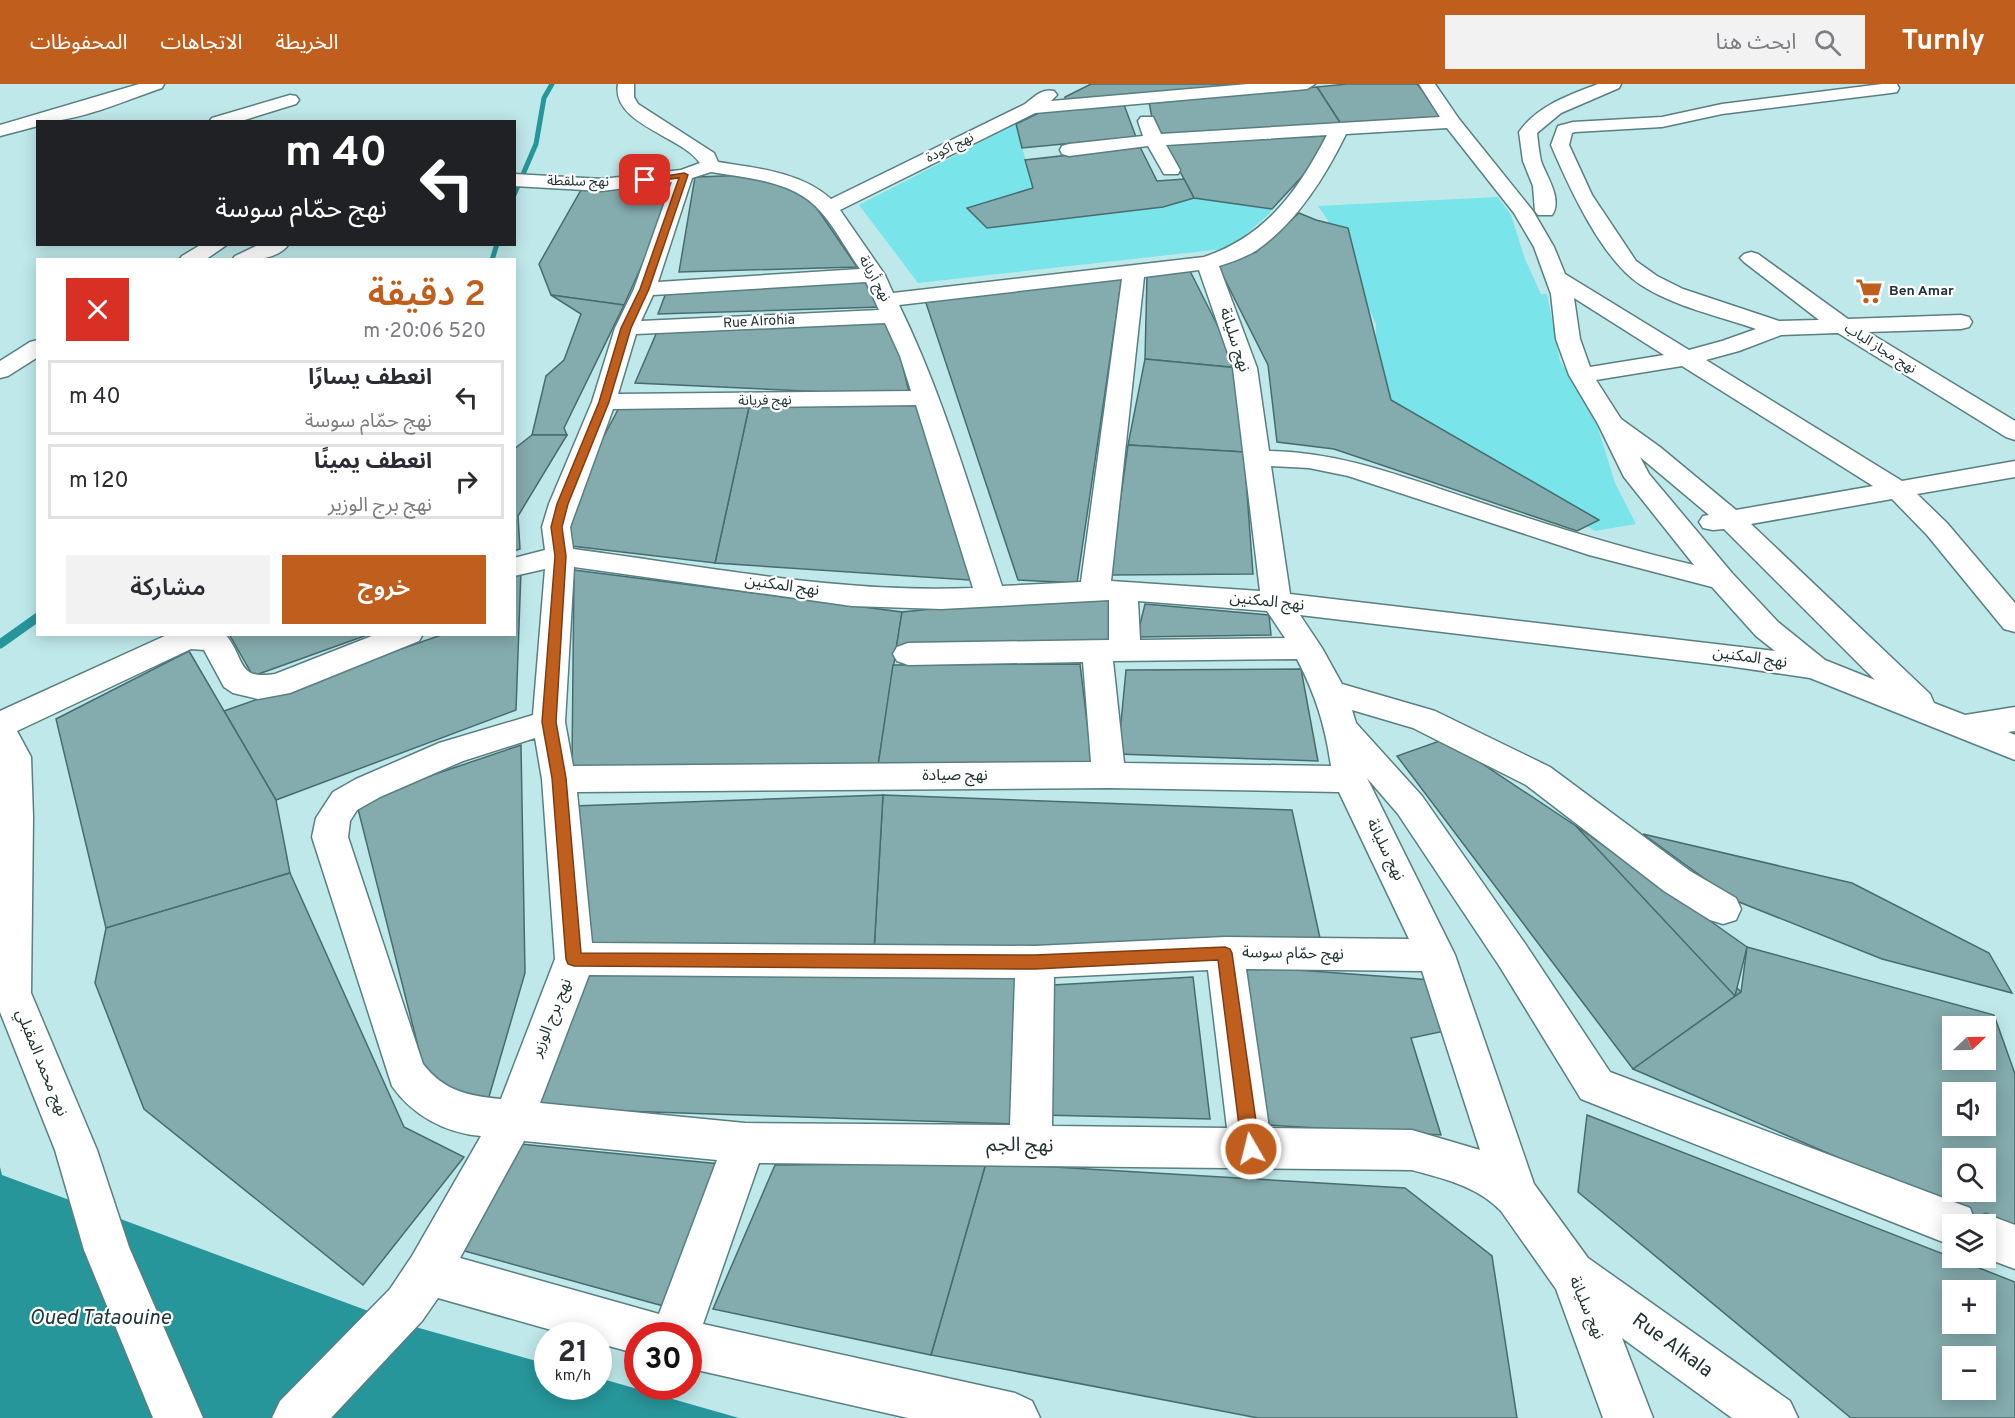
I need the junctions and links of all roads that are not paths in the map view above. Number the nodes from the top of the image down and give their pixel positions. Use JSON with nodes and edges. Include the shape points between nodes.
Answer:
{"nodes":[{"id":1,"x":156,"y":84,"type":"edge"},
{"id":2,"x":626,"y":84,"type":"edge"},
{"id":3,"x":1068,"y":84,"type":"edge"},
{"id":4,"x":1307,"y":84,"type":"edge"},
{"id":5,"x":1427,"y":84,"type":"edge"},
{"id":6,"x":1613,"y":84,"type":"edge"},
{"id":7,"x":1050,"y":88,"type":"edge"},
{"id":8,"x":1891,"y":88,"type":"dead end"},
{"id":9,"x":287,"y":92,"type":"edge"},
{"id":10,"x":1140,"y":100,"type":"junction"},
{"id":11,"x":1031,"y":108,"type":"junction"},
{"id":12,"x":39,"y":120,"type":"edge"},
{"id":13,"x":223,"y":120,"type":"edge"},
{"id":14,"x":296,"y":120,"type":"edge"},
{"id":15,"x":36,"y":121,"type":"edge"},
{"id":16,"x":1452,"y":122,"type":"junction"},
{"id":17,"x":1340,"y":128,"type":"junction"},
{"id":18,"x":0,"y":131,"type":"edge"},
{"id":19,"x":1154,"y":140,"type":"junction"},
{"id":20,"x":1069,"y":150,"type":"dead end"},
{"id":21,"x":711,"y":165,"type":"junction"},
{"id":22,"x":1171,"y":170,"type":"dead end"},
{"id":23,"x":684,"y":175,"type":"junction"},
{"id":24,"x":516,"y":180,"type":"edge"},
{"id":25,"x":829,"y":208,"type":"junction"},
{"id":26,"x":1560,"y":212,"type":"junction"},
{"id":27,"x":214,"y":246,"type":"edge"},
{"id":28,"x":274,"y":246,"type":"edge"},
{"id":29,"x":193,"y":258,"type":"edge"},
{"id":30,"x":247,"y":258,"type":"edge"},
{"id":31,"x":1751,"y":258,"type":"dead end"},
{"id":32,"x":1208,"y":262,"type":"junction"},
{"id":33,"x":1134,"y":270,"type":"junction"},
{"id":34,"x":874,"y":275,"type":"junction"},
{"id":35,"x":1556,"y":277,"type":"junction"},
{"id":36,"x":645,"y":289,"type":"junction"},
{"id":37,"x":890,"y":308,"type":"junction"},
{"id":38,"x":1961,"y":322,"type":"dead end"},
{"id":39,"x":1840,"y":325,"type":"junction"},
{"id":40,"x":626,"y":328,"type":"junction"},
{"id":41,"x":1777,"y":328,"type":"junction"},
{"id":42,"x":36,"y":348,"type":"edge"},
{"id":43,"x":1686,"y":356,"type":"junction"},
{"id":44,"x":0,"y":371,"type":"edge"},
{"id":45,"x":1581,"y":375,"type":"junction"},
{"id":46,"x":927,"y":398,"type":"junction"},
{"id":47,"x":604,"y":402,"type":"junction"},
{"id":48,"x":1611,"y":424,"type":"junction"},
{"id":49,"x":2015,"y":432,"type":"edge"},
{"id":50,"x":1257,"y":458,"type":"junction"},
{"id":51,"x":2015,"y":468,"type":"edge"},
{"id":52,"x":1897,"y":489,"type":"junction"},
{"id":53,"x":1729,"y":519,"type":"junction"},
{"id":54,"x":1679,"y":530,"type":"junction"},
{"id":55,"x":560,"y":556,"type":"junction"},
{"id":56,"x":516,"y":567,"type":"edge"},
{"id":57,"x":1722,"y":580,"type":"junction"},
{"id":58,"x":1109,"y":590,"type":"junction"},
{"id":59,"x":990,"y":595,"type":"junction"},
{"id":60,"x":1276,"y":602,"type":"junction"},
{"id":61,"x":2015,"y":622,"type":"edge"},
{"id":62,"x":403,"y":636,"type":"edge"},
{"id":63,"x":1306,"y":648,"type":"junction"},
{"id":64,"x":1111,"y":651,"type":"junction"},
{"id":65,"x":908,"y":654,"type":"dead end"},
{"id":66,"x":1815,"y":668,"type":"junction"},
{"id":67,"x":1330,"y":692,"type":"junction"},
{"id":68,"x":2015,"y":719,"type":"edge"},
{"id":69,"x":549,"y":722,"type":"junction"},
{"id":70,"x":0,"y":724,"type":"edge"},
{"id":71,"x":1342,"y":728,"type":"junction"},
{"id":72,"x":1961,"y":728,"type":"junction"},
{"id":73,"x":0,"y":730,"type":"edge"},
{"id":74,"x":2015,"y":748,"type":"edge"},
{"id":75,"x":2015,"y":766,"type":"edge"},
{"id":76,"x":1108,"y":776,"type":"junction"},
{"id":77,"x":559,"y":778,"type":"junction"},
{"id":78,"x":1350,"y":779,"type":"junction"},
{"id":79,"x":1723,"y":909,"type":"dead end"},
{"id":80,"x":1225,"y":953,"type":"junction"},
{"id":81,"x":1436,"y":955,"type":"junction"},
{"id":82,"x":574,"y":959,"type":"junction"},
{"id":83,"x":1035,"y":962,"type":"junction"},
{"id":84,"x":513,"y":1120,"type":"junction"},
{"id":85,"x":745,"y":1143,"type":"junction"},
{"id":86,"x":1030,"y":1146,"type":"junction"},
{"id":87,"x":1251,"y":1149,"type":"junction"},
{"id":88,"x":1516,"y":1196,"type":"junction"},
{"id":89,"x":1942,"y":1219,"type":"edge"},
{"id":90,"x":1996,"y":1240,"type":"edge"},
{"id":91,"x":2015,"y":1247,"type":"edge"},
{"id":92,"x":1572,"y":1273,"type":"junction"},
{"id":93,"x":417,"y":1288,"type":"junction"},
{"id":94,"x":680,"y":1322,"type":"edge"},
{"id":95,"x":624,"y":1329,"type":"edge"},
{"id":96,"x":702,"y":1347,"type":"edge"},
{"id":97,"x":178,"y":1418,"type":"edge"},
{"id":98,"x":297,"y":1418,"type":"edge"},
{"id":99,"x":1015,"y":1418,"type":"edge"},
{"id":100,"x":1628,"y":1418,"type":"edge"},
{"id":101,"x":1773,"y":1418,"type":"edge"}],
"edges":[{"from":1,"to":12,"type":"street"},
{"from":2,"to":21,"type":"street","name":"نهج أريانة","via":[[624,94],[632,108],[706,157]]},
{"from":3,"to":7,"type":"street","name":"نهج اكودة"},
{"from":4,"to":10,"type":"street"},
{"from":5,"to":16,"type":"street"},
{"from":6,"to":26,"type":"street","via":[[1555,109],[1528,132],[1532,161]]},
{"from":7,"to":11,"type":"street","name":"نهج اكودة"},
{"from":8,"to":26,"type":"street","via":[[1722,109],[1662,122],[1564,130],[1560,145],[1582,195]]},
{"from":9,"to":13,"type":"street"},
{"from":9,"to":14,"type":"street"},
{"from":10,"to":11,"type":"street"},
{"from":10,"to":19,"type":"street"},
{"from":11,"to":25,"type":"street","name":"نهج اكودة"},
{"from":15,"to":18,"type":"street"},
{"from":16,"to":17,"type":"street"},
{"from":16,"to":26,"type":"street"},
{"from":17,"to":19,"type":"street"},
{"from":17,"to":32,"type":"street","name":"Rue Alrohia","via":[[1325,159],[1287,210],[1250,245]]},
{"from":19,"to":20,"type":"street"},
{"from":19,"to":22,"type":"street"},
{"from":21,"to":23,"type":"street","name":"نهج سلقطة"},
{"from":21,"to":25,"type":"street","name":"نهج أريانة","via":[[796,185]]},
{"from":23,"to":24,"type":"street","name":"نهج سلقطة","via":[[594,185]]},
{"from":23,"to":36,"type":"street","name":"نهج برج الوزير"},
{"from":25,"to":34,"type":"street","name":"نهج أريانة"},
{"from":26,"to":35,"type":"street","via":[[1544,247]]},
{"from":26,"to":41,"type":"street","via":[[1649,281],[1718,310]]},
{"from":27,"to":29,"type":"street"},
{"from":28,"to":30,"type":"street"},
{"from":31,"to":39,"type":"street","name":"نهج مجاز الباب","via":[[1787,289]]},
{"from":32,"to":33,"type":"street","name":"Rue Alrohia"},
{"from":32,"to":50,"type":"street","name":"نهج سليانة","via":[[1245,368]]},
{"from":33,"to":37,"type":"street","name":"Rue Alrohia"},
{"from":33,"to":58,"type":"street"},
{"from":34,"to":36,"type":"street"},
{"from":34,"to":37,"type":"street","name":"نهج أريانة"},
{"from":35,"to":43,"type":"street"},
{"from":35,"to":45,"type":"street","via":[[1568,339]]},
{"from":36,"to":40,"type":"street","name":"نهج برج الوزير"},
{"from":37,"to":40,"type":"street","name":"Rue Alrohia"},
{"from":37,"to":46,"type":"street","name":"نهج أريانة"},
{"from":38,"to":39,"type":"street"},
{"from":39,"to":41,"type":"street"},
{"from":39,"to":49,"type":"street","name":"نهج مجاز الباب"},
{"from":40,"to":47,"type":"street","name":"نهج برج الوزير"},
{"from":41,"to":43,"type":"street","via":[[1751,340]]},
{"from":42,"to":44,"type":"street"},
{"from":43,"to":45,"type":"street"},
{"from":43,"to":52,"type":"street"},
{"from":45,"to":48,"type":"street"},
{"from":46,"to":47,"type":"street","name":"نهج فريانة"},
{"from":46,"to":59,"type":"street","name":"نهج أريانة"},
{"from":47,"to":55,"type":"street","name":"نهج برج الوزير","via":[[559,515],[556,538]]},
{"from":48,"to":53,"type":"street","via":[[1652,451]]},
{"from":48,"to":54,"type":"street","via":[[1637,477]]},
{"from":50,"to":57,"type":"street","via":[[1315,461],[1360,471],[1560,537]]},
{"from":50,"to":60,"type":"street","name":"نهج سليانة"},
{"from":51,"to":52,"type":"street"},
{"from":52,"to":53,"type":"street"},
{"from":52,"to":61,"type":"street","via":[[1937,529]]},
{"from":53,"to":54,"type":"street"},
{"from":53,"to":72,"type":"street","via":[[1901,687],[1933,713]]},
{"from":54,"to":57,"type":"street"},
{"from":55,"to":56,"type":"street"},
{"from":55,"to":59,"type":"street","name":"نهج المكنين","via":[[852,596],[941,599]]},
{"from":55,"to":69,"type":"street","name":"نهج برج الوزير"},
{"from":57,"to":66,"type":"street","via":[[1767,628]]},
{"from":58,"to":59,"type":"street","name":"نهج المكنين"},
{"from":58,"to":60,"type":"street","name":"نهج المكنين"},
{"from":58,"to":64,"type":"street"},
{"from":60,"to":63,"type":"street","name":"نهج سليانة"},
{"from":60,"to":66,"type":"street","name":"نهج المكنين"},
{"from":62,"to":70,"type":"street","via":[[260,690],[248,689],[238,681],[215,643],[192,638]]},
{"from":63,"to":64,"type":"street"},
{"from":63,"to":67,"type":"street","name":"نهج سليانة"},
{"from":64,"to":65,"type":"street"},
{"from":64,"to":76,"type":"street"},
{"from":66,"to":72,"type":"street","name":"نهج المكنين"},
{"from":67,"to":71,"type":"street","name":"نهج سليانة"},
{"from":67,"to":79,"type":"street","via":[[1424,719],[1538,776],[1677,881]]},
{"from":68,"to":72,"type":"street"},
{"from":69,"to":77,"type":"street","name":"نهج برج الوزير"},
{"from":69,"to":84,"type":"street","name":"نهج الجم","via":[[451,752],[368,788],[345,801],[333,818],[330,837],[406,1073],[419,1092],[439,1106],[473,1116]]},
{"from":71,"to":78,"type":"street","name":"نهج سليانة"},
{"from":71,"to":89,"type":"street","via":[[1410,805],[1596,1086]]},
{"from":72,"to":74,"type":"street"},
{"from":72,"to":75,"type":"street"},
{"from":73,"to":97,"type":"street","name":"نهج محمد المقبلي","via":[[14,757],[12,993],[76,1150],[106,1250]]},
{"from":76,"to":77,"type":"street","name":"نهج صيادة"},
{"from":76,"to":78,"type":"street","name":"نهج صيادة"},
{"from":77,"to":82,"type":"street","name":"نهج برج الوزير"},
{"from":78,"to":81,"type":"street","name":"نهج سليانة"},
{"from":80,"to":81,"type":"street","name":"نهج حمّام سوسة"},
{"from":80,"to":83,"type":"street","name":"نهج حمّام سوسة"},
{"from":80,"to":87,"type":"street"},
{"from":81,"to":88,"type":"street","name":"نهج سليانة"},
{"from":82,"to":83,"type":"street","name":"نهج حمّام سوسة"},
{"from":82,"to":84,"type":"street","name":"نهج برج الوزير"},
{"from":83,"to":86,"type":"street"},
{"from":84,"to":85,"type":"street","name":"نهج الجم"},
{"from":84,"to":93,"type":"street","name":"نهج برج الوزير"},
{"from":85,"to":86,"type":"street","name":"نهج الجم"},
{"from":85,"to":94,"type":"street"},
{"from":86,"to":87,"type":"street","name":"نهج الجم"},
{"from":87,"to":88,"type":"street","name":"نهج الجم","via":[[1412,1150],[1457,1161],[1510,1188]]},
{"from":88,"to":92,"type":"street","name":"نهج سليانة"},
{"from":90,"to":91,"type":"street"},
{"from":92,"to":100,"type":"street","name":"نهج سليانة"},
{"from":92,"to":101,"type":"street","name":"Rue Alkala"},
{"from":93,"to":95,"type":"street"},
{"from":93,"to":98,"type":"street","name":"نهج برج الوزير"},
{"from":96,"to":99,"type":"street"}]}
